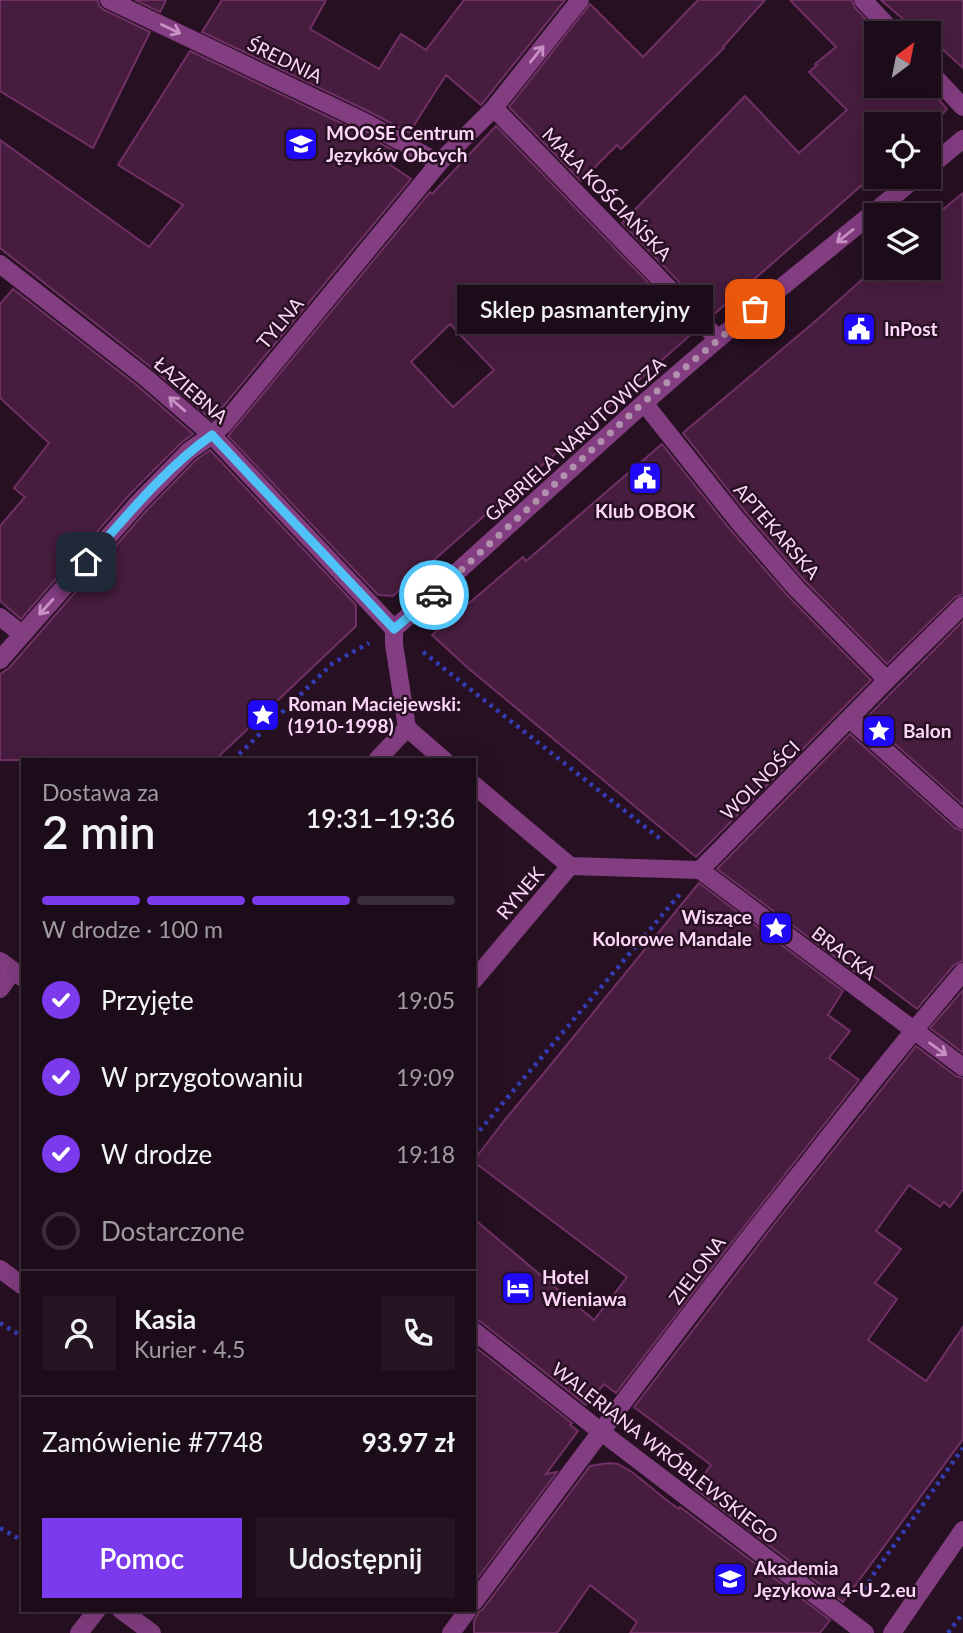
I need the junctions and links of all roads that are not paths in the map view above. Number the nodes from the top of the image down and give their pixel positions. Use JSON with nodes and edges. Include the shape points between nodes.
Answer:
{"nodes":[{"id":1,"x":109,"y":0,"type":"edge"},
{"id":2,"x":580,"y":0,"type":"edge"},
{"id":3,"x":863,"y":0,"type":"edge"},
{"id":4,"x":883,"y":21,"type":"edge"},
{"id":5,"x":942,"y":85,"type":"edge"},
{"id":6,"x":963,"y":107,"type":"edge"},
{"id":7,"x":494,"y":108,"type":"junction"},
{"id":8,"x":963,"y":139,"type":"edge"},
{"id":9,"x":941,"y":157,"type":"edge"},
{"id":10,"x":439,"y":163,"type":"junction"},
{"id":11,"x":902,"y":189,"type":"edge"},
{"id":12,"x":0,"y":264,"type":"edge"},
{"id":13,"x":719,"y":339,"type":"junction"},
{"id":14,"x":644,"y":402,"type":"junction"},
{"id":15,"x":212,"y":435,"type":"junction"},
{"id":16,"x":963,"y":606,"type":"edge"},
{"id":17,"x":0,"y":617,"type":"edge"},
{"id":18,"x":394,"y":629,"type":"junction"},
{"id":19,"x":22,"y":634,"type":"junction"},
{"id":20,"x":0,"y":660,"type":"edge"},
{"id":21,"x":887,"y":680,"type":"junction"},
{"id":22,"x":850,"y":719,"type":"junction"},
{"id":23,"x":407,"y":728,"type":"junction"},
{"id":24,"x":379,"y":758,"type":"edge"},
{"id":25,"x":442,"y":758,"type":"edge"},
{"id":26,"x":476,"y":787,"type":"edge"},
{"id":27,"x":963,"y":820,"type":"edge"},
{"id":28,"x":570,"y":866,"type":"junction"},
{"id":29,"x":700,"y":870,"type":"junction"},
{"id":30,"x":15,"y":971,"type":"edge"},
{"id":31,"x":963,"y":972,"type":"edge"},
{"id":32,"x":476,"y":978,"type":"edge"},
{"id":33,"x":0,"y":989,"type":"edge"},
{"id":34,"x":912,"y":1031,"type":"junction"},
{"id":35,"x":963,"y":1067,"type":"edge"},
{"id":36,"x":0,"y":1269,"type":"edge"},
{"id":37,"x":21,"y":1285,"type":"edge"},
{"id":38,"x":476,"y":1333,"type":"edge"},
{"id":39,"x":600,"y":1431,"type":"junction"},
{"id":40,"x":963,"y":1530,"type":"edge"},
{"id":41,"x":476,"y":1599,"type":"edge"},
{"id":42,"x":95,"y":1612,"type":"edge"},
{"id":43,"x":124,"y":1612,"type":"edge"},
{"id":44,"x":467,"y":1612,"type":"edge"},
{"id":45,"x":79,"y":1633,"type":"edge"},
{"id":46,"x":152,"y":1633,"type":"edge"},
{"id":47,"x":451,"y":1633,"type":"edge"},
{"id":48,"x":866,"y":1633,"type":"edge"},
{"id":49,"x":892,"y":1633,"type":"edge"}],
"edges":[{"from":1,"to":10,"type":"street","name":"ŚREDNIA","one_way":true,"via":[[365,122]]},
{"from":7,"to":2,"type":"street","name":"TYLNA","one_way":true},
{"from":3,"to":4,"type":"street"},
{"from":5,"to":6,"type":"street"},
{"from":7,"to":10,"type":"street","name":"TYLNA"},
{"from":7,"to":13,"type":"street","name":"MAŁA KOŚCIAŃSKA"},
{"from":8,"to":9,"type":"street"},
{"from":10,"to":15,"type":"street","name":"TYLNA"},
{"from":11,"to":13,"type":"street","name":"GABRIELA NARUTOWICZA","one_way":true},
{"from":15,"to":12,"type":"street","name":"ŁAZIEBNA","one_way":true},
{"from":13,"to":14,"type":"street","name":"GABRIELA NARUTOWICZA"},
{"from":14,"to":18,"type":"street","name":"GABRIELA NARUTOWICZA"},
{"from":14,"to":21,"type":"street","name":"APTEKARSKA","via":[[796,588]]},
{"from":15,"to":18,"type":"street","name":"ŁAZIEBNA"},
{"from":15,"to":19,"type":"street","name":"TYLNA","one_way":true,"via":[[189,451],[139,502]]},
{"from":16,"to":21,"type":"street","name":"WOLNOŚCI"},
{"from":17,"to":19,"type":"street"},
{"from":18,"to":23,"type":"street"},
{"from":19,"to":20,"type":"street","name":"TYLNA"},
{"from":21,"to":22,"type":"street","name":"WOLNOŚCI"},
{"from":22,"to":27,"type":"street"},
{"from":22,"to":29,"type":"street","name":"WOLNOŚCI"},
{"from":23,"to":24,"type":"street"},
{"from":23,"to":25,"type":"street"},
{"from":26,"to":28,"type":"street","name":"RYNEK"},
{"from":28,"to":29,"type":"street","name":"RYNEK"},
{"from":28,"to":32,"type":"street","name":"RYNEK"},
{"from":29,"to":34,"type":"street","name":"BRACKA"},
{"from":30,"to":33,"type":"street"},
{"from":31,"to":34,"type":"street","name":"ZIELONA"},
{"from":34,"to":35,"type":"street","name":"BRACKA","one_way":true},
{"from":34,"to":39,"type":"street","name":"ZIELONA"},
{"from":36,"to":37,"type":"street"},
{"from":38,"to":39,"type":"street","name":"WALERIANA WRÓBLEWSKIEGO"},
{"from":39,"to":41,"type":"street","name":"ZIELONA"},
{"from":39,"to":48,"type":"street","name":"WALERIANA WRÓBLEWSKIEGO"},
{"from":40,"to":49,"type":"street"},
{"from":42,"to":45,"type":"street"},
{"from":43,"to":46,"type":"street"},
{"from":44,"to":47,"type":"street"}]}
